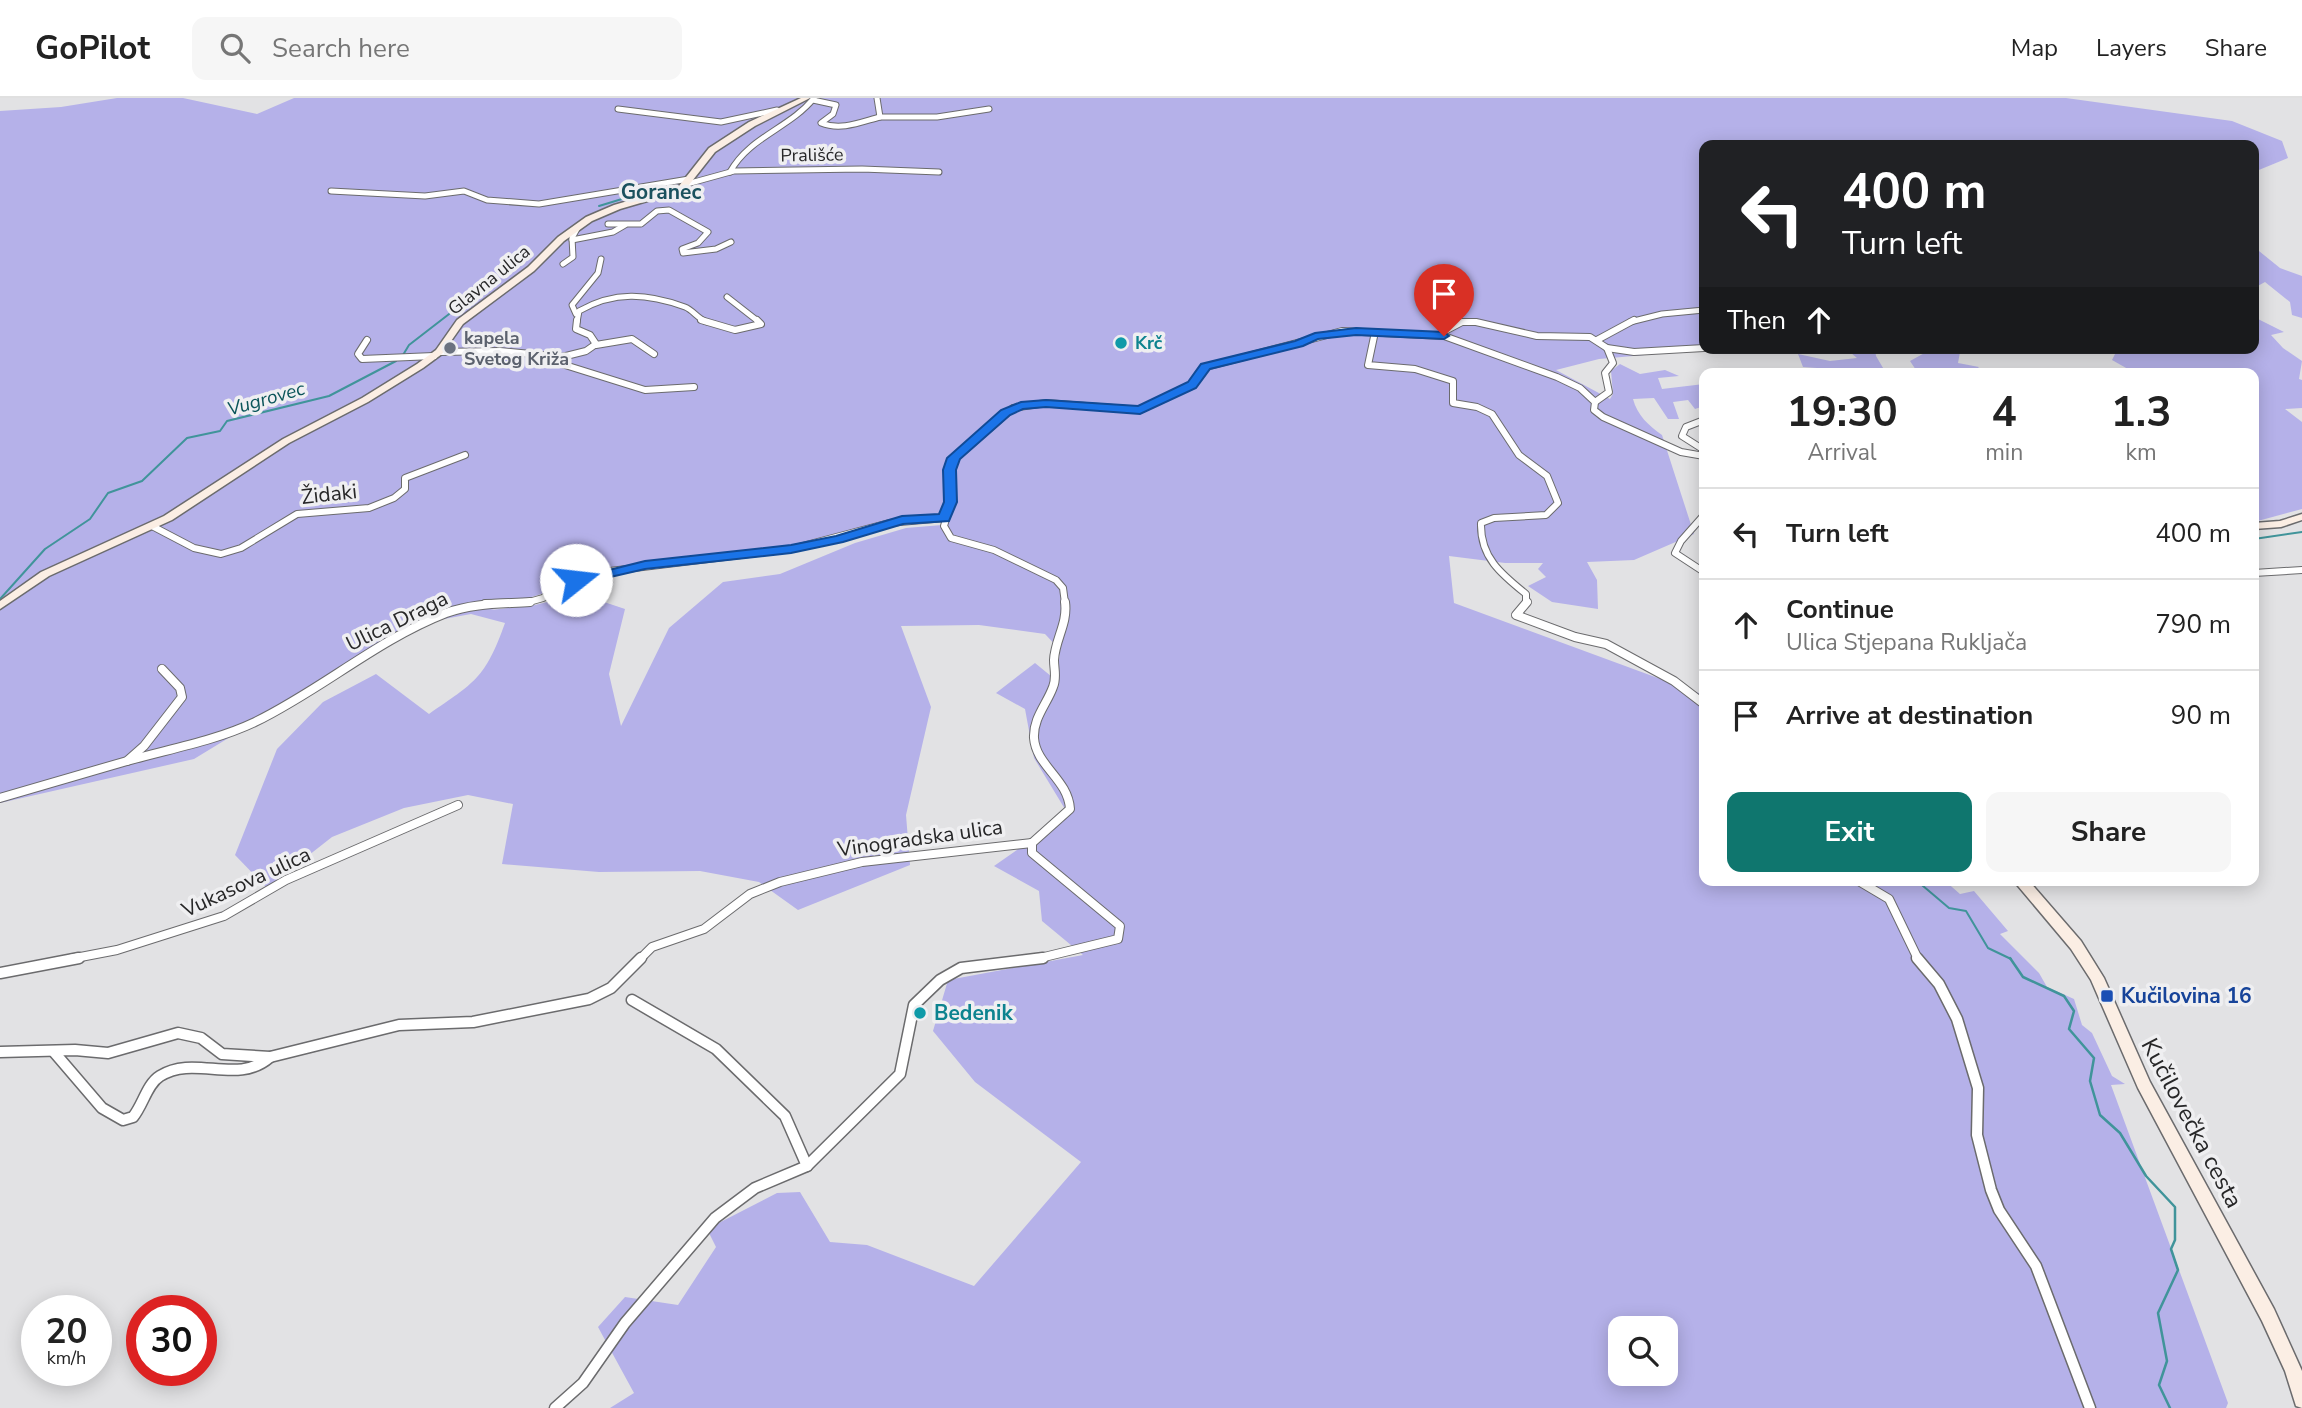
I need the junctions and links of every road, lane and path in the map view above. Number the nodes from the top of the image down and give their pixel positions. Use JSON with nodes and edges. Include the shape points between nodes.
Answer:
{"nodes":[{"id":1,"x":877,"y":98,"type":"edge"},
{"id":2,"x":811,"y":99,"type":"edge"},
{"id":3,"x":618,"y":109,"type":"dead end"},
{"id":4,"x":781,"y":110,"type":"junction"},
{"id":5,"x":989,"y":110,"type":"dead end"},
{"id":6,"x":880,"y":117,"type":"junction"},
{"id":7,"x":730,"y":172,"type":"junction"},
{"id":8,"x":939,"y":172,"type":"dead end"},
{"id":9,"x":688,"y":182,"type":"junction"},
{"id":10,"x":331,"y":191,"type":"dead end"},
{"id":11,"x":627,"y":225,"type":"junction"},
{"id":12,"x":578,"y":227,"type":"junction"},
{"id":13,"x":591,"y":236,"type":"junction"},
{"id":14,"x":572,"y":240,"type":"junction"},
{"id":15,"x":731,"y":242,"type":"dead end"},
{"id":16,"x":601,"y":260,"type":"dead end"},
{"id":17,"x":564,"y":264,"type":"dead end"},
{"id":18,"x":727,"y":298,"type":"dead end"},
{"id":19,"x":1699,"y":310,"type":"edge"},
{"id":20,"x":576,"y":314,"type":"junction"},
{"id":21,"x":1374,"y":332,"type":"junction"},
{"id":22,"x":1444,"y":336,"type":"junction"},
{"id":23,"x":367,"y":340,"type":"dead end"},
{"id":24,"x":1597,"y":340,"type":"junction"},
{"id":25,"x":596,"y":345,"type":"junction"},
{"id":26,"x":1607,"y":348,"type":"junction"},
{"id":27,"x":1699,"y":348,"type":"edge"},
{"id":28,"x":436,"y":354,"type":"junction"},
{"id":29,"x":654,"y":355,"type":"dead end"},
{"id":30,"x":543,"y":357,"type":"junction"},
{"id":31,"x":694,"y":387,"type":"dead end"},
{"id":32,"x":1595,"y":402,"type":"junction"},
{"id":33,"x":1699,"y":422,"type":"edge"},
{"id":34,"x":1699,"y":447,"type":"edge"},
{"id":35,"x":465,"y":455,"type":"dead end"},
{"id":36,"x":1699,"y":455,"type":"edge"},
{"id":37,"x":2302,"y":517,"type":"edge"},
{"id":38,"x":945,"y":518,"type":"junction"},
{"id":39,"x":1699,"y":521,"type":"edge"},
{"id":40,"x":152,"y":526,"type":"junction"},
{"id":41,"x":2259,"y":526,"type":"edge"},
{"id":42,"x":1699,"y":569,"type":"edge"},
{"id":43,"x":2302,"y":570,"type":"edge"},
{"id":44,"x":2259,"y":573,"type":"edge"},
{"id":45,"x":0,"y":606,"type":"edge"},
{"id":46,"x":162,"y":669,"type":"dead end"},
{"id":47,"x":1699,"y":700,"type":"edge"},
{"id":48,"x":127,"y":761,"type":"junction"},
{"id":49,"x":0,"y":798,"type":"edge"},
{"id":50,"x":458,"y":805,"type":"dead end"},
{"id":51,"x":1032,"y":843,"type":"junction"},
{"id":52,"x":1867,"y":886,"type":"edge"},
{"id":53,"x":2025,"y":886,"type":"edge"},
{"id":54,"x":0,"y":973,"type":"edge"},
{"id":55,"x":632,"y":1000,"type":"dead end"},
{"id":56,"x":0,"y":1052,"type":"edge"},
{"id":57,"x":54,"y":1052,"type":"junction"},
{"id":58,"x":270,"y":1057,"type":"junction"},
{"id":59,"x":807,"y":1166,"type":"junction"},
{"id":60,"x":2302,"y":1400,"type":"edge"},
{"id":61,"x":555,"y":1408,"type":"edge"},
{"id":62,"x":2090,"y":1408,"type":"edge"}],
"edges":[{"from":1,"to":6,"type":"street"},
{"from":2,"to":4,"type":"main road"},
{"from":2,"to":6,"type":"street","via":[[836,105],[821,123],[825,126]]},
{"from":2,"to":7,"type":"street","via":[[802,113],[739,157]]},
{"from":3,"to":4,"type":"street","via":[[722,122]]},
{"from":4,"to":9,"type":"main road","via":[[712,150]]},
{"from":5,"to":6,"type":"street","via":[[937,117]]},
{"from":7,"to":8,"type":"street","name":"Prališće"},
{"from":7,"to":9,"type":"street","name":"Prališće"},
{"from":9,"to":10,"type":"street","name":"Prališće","via":[[539,204],[487,200],[464,191],[425,196]]},
{"from":9,"to":12,"type":"main road","name":"Glavna ulica","via":[[673,192],[617,207]]},
{"from":11,"to":13,"type":"street"},
{"from":11,"to":13,"type":"street","via":[[608,223]]},
{"from":11,"to":15,"type":"street","via":[[641,224],[657,211],[669,210],[708,232],[698,243],[682,249],[683,253]]},
{"from":12,"to":14,"type":"street"},
{"from":12,"to":28,"type":"main road","name":"Glavna ulica","via":[[460,322]]},
{"from":13,"to":14,"type":"street"},
{"from":14,"to":17,"type":"street","via":[[573,257]]},
{"from":16,"to":20,"type":"street","via":[[598,273],[572,304]]},
{"from":18,"to":20,"type":"street","via":[[761,324],[735,330],[701,320],[688,308],[643,296],[597,299]]},
{"from":19,"to":24,"type":"street","via":[[1653,315],[1617,326]]},
{"from":20,"to":25,"type":"street","via":[[576,328],[590,335]]},
{"from":21,"to":22,"type":"street"},
{"from":21,"to":38,"type":"street","via":[[1334,332],[1226,360],[1206,367],[1192,385],[1140,410],[1046,403],[1013,408],[954,458],[951,502]]},
{"from":21,"to":47,"type":"street","via":[[1368,365],[1415,369],[1453,381],[1453,403],[1492,414],[1519,455],[1547,476],[1556,492],[1558,503],[1546,514],[1494,517],[1481,523],[1489,562],[1526,594],[1527,601],[1516,615],[1606,644]]},
{"from":22,"to":24,"type":"street","via":[[1449,327],[1468,321],[1537,336]]},
{"from":22,"to":32,"type":"street","via":[[1557,377]]},
{"from":23,"to":28,"type":"street","via":[[358,354],[362,359]]},
{"from":24,"to":26,"type":"street"},
{"from":25,"to":29,"type":"street","via":[[632,339]]},
{"from":25,"to":30,"type":"street","via":[[573,355]]},
{"from":26,"to":27,"type":"street","via":[[1649,353]]},
{"from":26,"to":32,"type":"street","via":[[1613,363],[1605,373],[1609,395]]},
{"from":28,"to":30,"type":"street","via":[[500,351]]},
{"from":28,"to":40,"type":"main road","name":"Glavna ulica"},
{"from":30,"to":31,"type":"street","via":[[645,390]]},
{"from":32,"to":36,"type":"street","via":[[1594,410],[1604,417],[1681,452]]},
{"from":33,"to":34,"type":"street","via":[[1686,427],[1682,436]]},
{"from":35,"to":40,"type":"street","name":"Židaki","via":[[405,478],[405,489],[388,502],[294,515],[226,553],[197,548]]},
{"from":37,"to":41,"type":"main road"},
{"from":38,"to":48,"type":"street","name":"Ulica Draga","via":[[889,523],[791,549],[610,571],[561,585],[528,602],[487,603],[446,613],[346,665],[315,689],[246,726]]},
{"from":38,"to":51,"type":"street","via":[[945,530],[954,540],[988,548],[1054,577],[1063,589],[1068,617],[1056,648],[1055,684],[1033,733],[1042,759],[1070,796],[1070,809]]},
{"from":39,"to":42,"type":"street","via":[[1675,553]]},
{"from":40,"to":45,"type":"main road","name":"Glavna ulica","via":[[45,574]]},
{"from":43,"to":44,"type":"street"},
{"from":46,"to":48,"type":"street","name":"Ulica Draga","via":[[180,688],[182,697]]},
{"from":48,"to":49,"type":"street","name":"Ulica Draga"},
{"from":50,"to":54,"type":"street","name":"Vukasova ulica","via":[[286,880],[224,916],[191,929],[117,950]]},
{"from":51,"to":58,"type":"street","name":"Vinogradska ulica","via":[[862,862],[779,882],[750,894],[704,929],[652,947],[611,988],[589,999],[473,1023],[383,1028]]},
{"from":51,"to":59,"type":"street","via":[[1032,853],[1120,926],[1118,939],[1033,960],[961,968],[940,980],[914,1004],[900,1074]]},
{"from":52,"to":62,"type":"street","via":[[1889,899],[1912,952],[1939,984],[1957,1019],[1978,1088],[1977,1135],[1991,1189],[1999,1210],[2036,1266]]},
{"from":53,"to":60,"type":"main road","name":"Kučilovečka cesta","via":[[2098,978],[2143,1084],[2263,1306]]},
{"from":55,"to":59,"type":"street","via":[[726,1058],[785,1116]]},
{"from":56,"to":57,"type":"street","name":"Vinogradska ulica"},
{"from":57,"to":58,"type":"street","name":"Vinogradska ulica","via":[[108,1053],[178,1033],[201,1038],[222,1054]]},
{"from":57,"to":58,"type":"street","name":"Vinogradska ulica","via":[[102,1108],[123,1119],[133,1116],[153,1083],[169,1072],[185,1066],[238,1072],[256,1068]]},
{"from":59,"to":61,"type":"street","via":[[772,1180],[712,1217],[624,1323],[593,1369],[564,1404]]}]}
